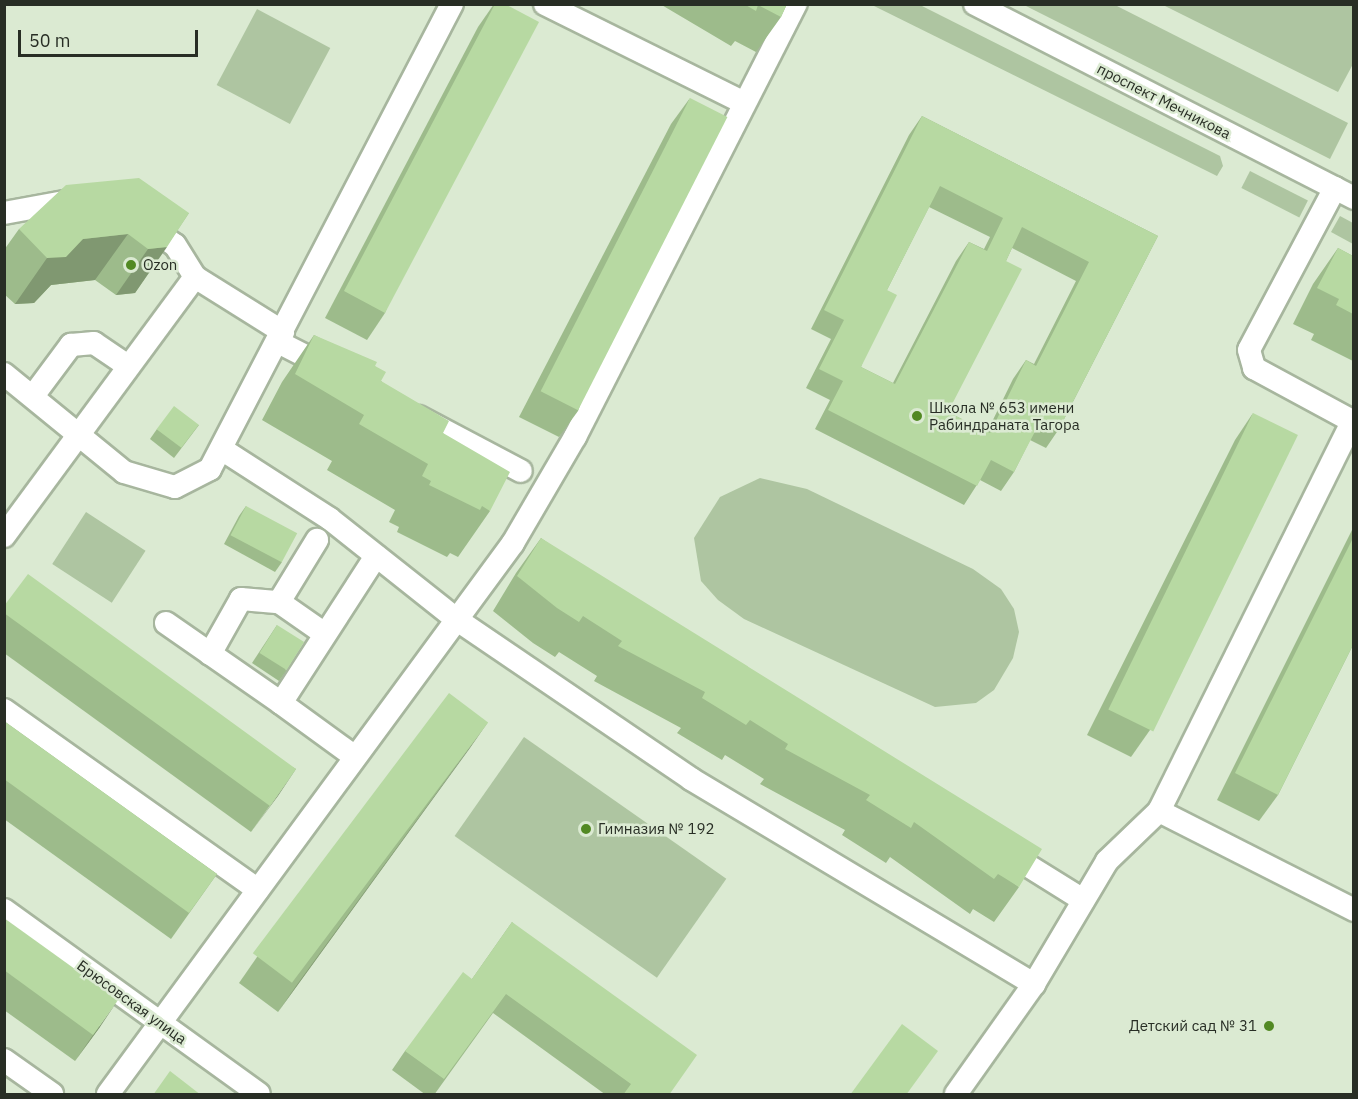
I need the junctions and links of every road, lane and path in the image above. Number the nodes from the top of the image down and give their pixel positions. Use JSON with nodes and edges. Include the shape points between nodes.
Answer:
{"nodes":[{"id":1,"x":452,"y":4,"type":"edge"},
{"id":2,"x":545,"y":4,"type":"edge"},
{"id":3,"x":796,"y":4,"type":"edge"},
{"id":4,"x":975,"y":4,"type":"edge"},
{"id":5,"x":744,"y":104,"type":"junction"},
{"id":6,"x":1344,"y":193,"type":"edge"},
{"id":7,"x":104,"y":196,"type":"edge"},
{"id":8,"x":4,"y":213,"type":"edge"},
{"id":9,"x":130,"y":214,"type":"edge"},
{"id":10,"x":195,"y":277,"type":"junction"},
{"id":11,"x":281,"y":337,"type":"junction"},
{"id":12,"x":128,"y":366,"type":"junction"},
{"id":13,"x":4,"y":374,"type":"edge"},
{"id":14,"x":346,"y":377,"type":"edge"},
{"id":15,"x":33,"y":396,"type":"junction"},
{"id":16,"x":397,"y":405,"type":"edge"},
{"id":17,"x":1353,"y":421,"type":"edge"},
{"id":18,"x":78,"y":433,"type":"junction"},
{"id":19,"x":223,"y":450,"type":"junction"},
{"id":20,"x":521,"y":471,"type":"dead end"},
{"id":21,"x":4,"y":536,"type":"edge"},
{"id":22,"x":317,"y":540,"type":"dead end"},
{"id":23,"x":513,"y":543,"type":"junction"},
{"id":24,"x":376,"y":556,"type":"junction"},
{"id":25,"x":533,"y":556,"type":"edge"},
{"id":26,"x":279,"y":602,"type":"junction"},
{"id":27,"x":456,"y":619,"type":"junction"},
{"id":28,"x":166,"y":623,"type":"dead end"},
{"id":29,"x":322,"y":633,"type":"junction"},
{"id":30,"x":210,"y":654,"type":"junction"},
{"id":31,"x":281,"y":703,"type":"junction"},
{"id":32,"x":4,"y":710,"type":"edge"},
{"id":33,"x":355,"y":757,"type":"junction"},
{"id":34,"x":1159,"y":811,"type":"junction"},
{"id":35,"x":986,"y":839,"type":"edge"},
{"id":36,"x":258,"y":890,"type":"junction"},
{"id":37,"x":1083,"y":900,"type":"junction"},
{"id":38,"x":4,"y":910,"type":"edge"},
{"id":39,"x":1353,"y":910,"type":"edge"},
{"id":40,"x":1034,"y":984,"type":"junction"},
{"id":41,"x":160,"y":1023,"type":"junction"},
{"id":42,"x":4,"y":1060,"type":"edge"},
{"id":43,"x":52,"y":1095,"type":"edge"},
{"id":44,"x":108,"y":1095,"type":"edge"},
{"id":45,"x":259,"y":1095,"type":"edge"},
{"id":46,"x":956,"y":1095,"type":"edge"}],
"edges":[{"from":1,"to":11,"type":"street"},
{"from":2,"to":5,"type":"street"},
{"from":3,"to":5,"type":"street"},
{"from":4,"to":6,"type":"street","name":"проспект Мечникова"},
{"from":5,"to":23,"type":"street","via":[[575,437]]},
{"from":6,"to":17,"type":"street","via":[[1249,350],[1254,368]]},
{"from":7,"to":8,"type":"street"},
{"from":9,"to":10,"type":"street","via":[[175,244]]},
{"from":10,"to":11,"type":"street"},
{"from":10,"to":12,"type":"street"},
{"from":11,"to":14,"type":"street"},
{"from":11,"to":19,"type":"street"},
{"from":12,"to":15,"type":"street","via":[[94,343],[71,345]]},
{"from":12,"to":18,"type":"street"},
{"from":13,"to":15,"type":"street"},
{"from":15,"to":18,"type":"street"},
{"from":16,"to":20,"type":"street"},
{"from":17,"to":34,"type":"street"},
{"from":18,"to":19,"type":"street","via":[[124,472],[176,487],[195,482]]},
{"from":18,"to":21,"type":"street"},
{"from":19,"to":24,"type":"street"},
{"from":22,"to":26,"type":"street"},
{"from":23,"to":25,"type":"street"},
{"from":23,"to":27,"type":"street"},
{"from":24,"to":27,"type":"street"},
{"from":24,"to":29,"type":"street"},
{"from":26,"to":29,"type":"street"},
{"from":26,"to":30,"type":"street","via":[[241,599]]},
{"from":27,"to":33,"type":"street"},
{"from":27,"to":40,"type":"street","via":[[691,779]]},
{"from":28,"to":30,"type":"street"},
{"from":29,"to":31,"type":"street"},
{"from":30,"to":31,"type":"street"},
{"from":31,"to":33,"type":"street"},
{"from":32,"to":36,"type":"street"},
{"from":33,"to":36,"type":"street"},
{"from":34,"to":37,"type":"street","via":[[1107,861]]},
{"from":34,"to":39,"type":"street"},
{"from":35,"to":37,"type":"street"},
{"from":36,"to":41,"type":"street"},
{"from":37,"to":40,"type":"street"},
{"from":38,"to":41,"type":"street","name":"Брюсовская улица"},
{"from":40,"to":46,"type":"street"},
{"from":41,"to":44,"type":"street"},
{"from":41,"to":45,"type":"street","name":"Брюсовская улица"},
{"from":42,"to":43,"type":"street"}]}
